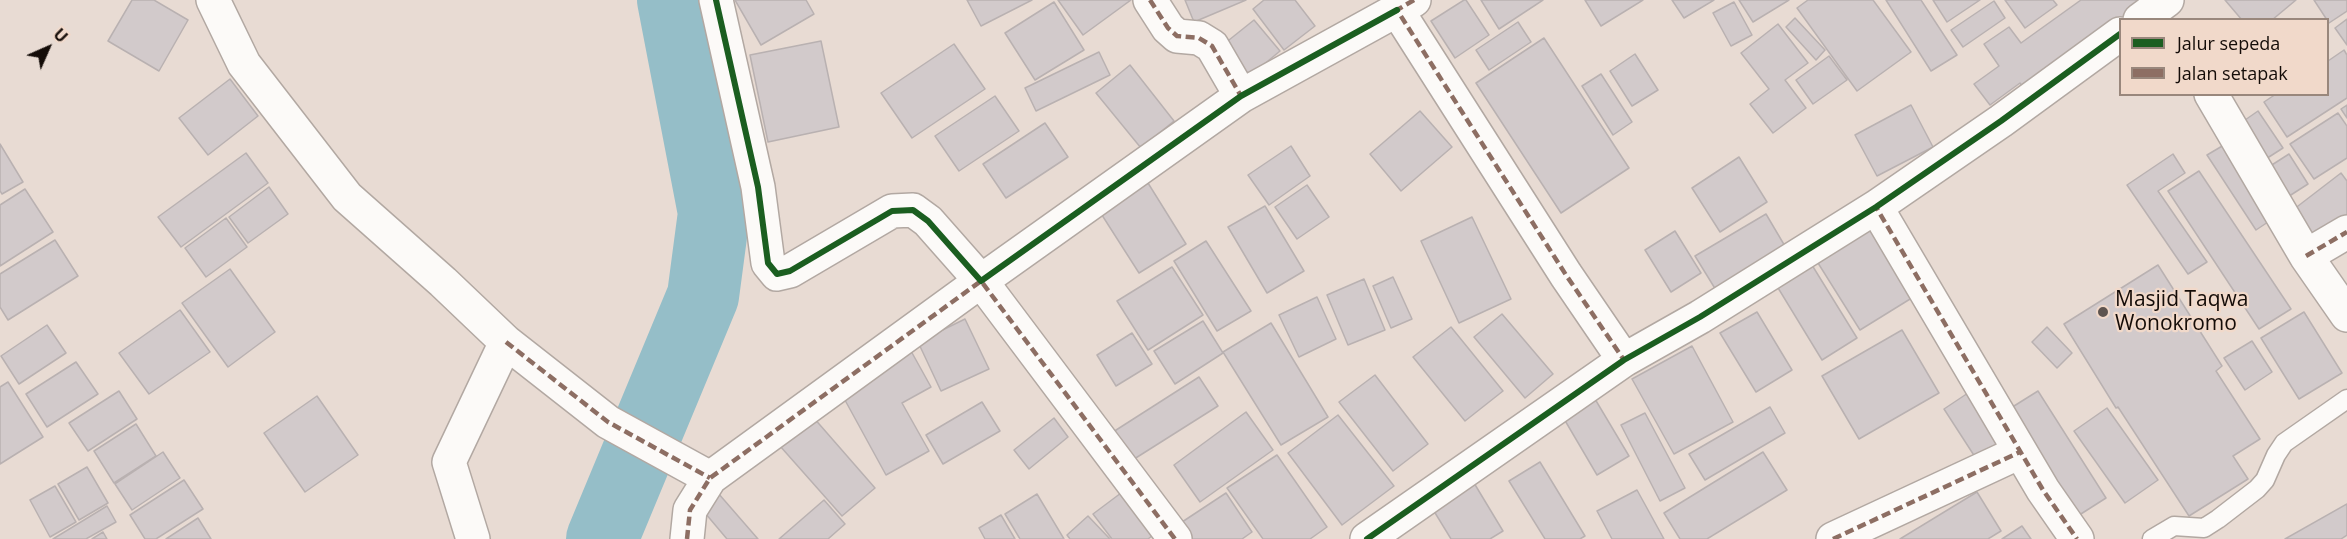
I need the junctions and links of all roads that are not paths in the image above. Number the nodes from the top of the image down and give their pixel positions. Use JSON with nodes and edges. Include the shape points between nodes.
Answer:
{"nodes":[{"id":1,"x":213,"y":0,"type":"edge"},
{"id":2,"x":716,"y":0,"type":"edge"},
{"id":3,"x":1150,"y":0,"type":"edge"},
{"id":4,"x":1405,"y":5,"type":"edge"},
{"id":5,"x":2119,"y":35,"type":"edge"},
{"id":6,"x":1241,"y":96,"type":"junction"},
{"id":7,"x":2212,"y":96,"type":"edge"},
{"id":8,"x":1876,"y":207,"type":"junction"},
{"id":9,"x":2347,"y":232,"type":"edge"},
{"id":10,"x":2306,"y":256,"type":"junction"},
{"id":11,"x":981,"y":281,"type":"junction"},
{"id":12,"x":2347,"y":315,"type":"edge"},
{"id":13,"x":506,"y":342,"type":"junction"},
{"id":14,"x":1624,"y":360,"type":"junction"},
{"id":15,"x":2347,"y":399,"type":"edge"},
{"id":16,"x":2020,"y":452,"type":"junction"},
{"id":17,"x":710,"y":478,"type":"junction"},
{"id":18,"x":473,"y":539,"type":"edge"},
{"id":19,"x":687,"y":539,"type":"edge"},
{"id":20,"x":1175,"y":539,"type":"edge"},
{"id":21,"x":1367,"y":539,"type":"edge"},
{"id":22,"x":1833,"y":539,"type":"edge"},
{"id":23,"x":2077,"y":539,"type":"edge"},
{"id":24,"x":2152,"y":539,"type":"edge"}],
"edges":[{"from":1,"to":13,"type":"street","via":[[244,64],[347,197]]},
{"from":2,"to":11,"type":"street","via":[[758,188],[768,262],[777,274],[790,271],[891,211],[913,210],[928,220]]},
{"from":3,"to":6,"type":"street","via":[[1178,36],[1199,38],[1212,46]]},
{"from":4,"to":6,"type":"street"},
{"from":4,"to":14,"type":"street","via":[[1566,274]]},
{"from":5,"to":8,"type":"street"},
{"from":6,"to":11,"type":"street"},
{"from":7,"to":10,"type":"street"},
{"from":8,"to":14,"type":"street"},
{"from":8,"to":16,"type":"street"},
{"from":9,"to":10,"type":"street"},
{"from":10,"to":12,"type":"street"},
{"from":11,"to":17,"type":"street"},
{"from":11,"to":20,"type":"street"},
{"from":13,"to":17,"type":"street","via":[[608,422]]},
{"from":13,"to":18,"type":"street","via":[[449,462]]},
{"from":14,"to":21,"type":"street"},
{"from":15,"to":24,"type":"lane","via":[[2284,443],[2265,480],[2218,519],[2205,528],[2174,526]]},
{"from":16,"to":22,"type":"street"},
{"from":16,"to":23,"type":"street"},
{"from":17,"to":19,"type":"street","via":[[690,510]]}]}
